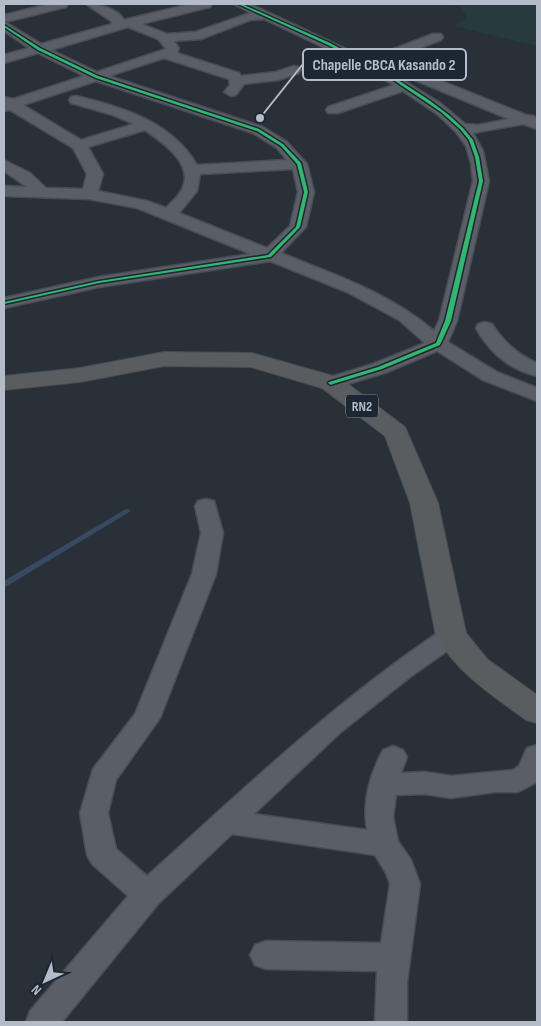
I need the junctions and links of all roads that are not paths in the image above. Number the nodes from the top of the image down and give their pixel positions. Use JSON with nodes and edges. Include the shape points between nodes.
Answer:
{"nodes":[{"id":1,"x":62,"y":4,"type":"edge"},
{"id":2,"x":92,"y":4,"type":"edge"},
{"id":3,"x":206,"y":4,"type":"edge"},
{"id":4,"x":240,"y":4,"type":"edge"},
{"id":5,"x":265,"y":15,"type":"junction"},
{"id":6,"x":4,"y":19,"type":"edge"},
{"id":7,"x":123,"y":25,"type":"junction"},
{"id":8,"x":4,"y":26,"type":"edge"},
{"id":9,"x":437,"y":37,"type":"dead end"},
{"id":10,"x":164,"y":38,"type":"junction"},
{"id":11,"x":39,"y":49,"type":"junction"},
{"id":12,"x":344,"y":50,"type":"junction"},
{"id":13,"x":165,"y":54,"type":"junction"},
{"id":14,"x":4,"y":59,"type":"edge"},
{"id":15,"x":378,"y":60,"type":"junction"},
{"id":16,"x":294,"y":70,"type":"dead end"},
{"id":17,"x":97,"y":77,"type":"junction"},
{"id":18,"x":405,"y":86,"type":"junction"},
{"id":19,"x":76,"y":100,"type":"dead end"},
{"id":20,"x":7,"y":104,"type":"edge"},
{"id":21,"x":334,"y":110,"type":"dead end"},
{"id":22,"x":534,"y":120,"type":"edge"},
{"id":23,"x":146,"y":125,"type":"junction"},
{"id":24,"x":461,"y":128,"type":"junction"},
{"id":25,"x":79,"y":145,"type":"junction"},
{"id":26,"x":299,"y":164,"type":"junction"},
{"id":27,"x":4,"y":165,"type":"edge"},
{"id":28,"x":191,"y":170,"type":"junction"},
{"id":29,"x":4,"y":191,"type":"edge"},
{"id":30,"x":40,"y":191,"type":"junction"},
{"id":31,"x":88,"y":194,"type":"junction"},
{"id":32,"x":169,"y":215,"type":"junction"},
{"id":33,"x":269,"y":256,"type":"junction"},
{"id":34,"x":4,"y":303,"type":"edge"},
{"id":35,"x":485,"y":328,"type":"dead end"},
{"id":36,"x":438,"y":344,"type":"junction"},
{"id":37,"x":537,"y":370,"type":"edge"},
{"id":38,"x":4,"y":383,"type":"edge"},
{"id":39,"x":331,"y":383,"type":"junction"},
{"id":40,"x":537,"y":395,"type":"edge"},
{"id":41,"x":206,"y":506,"type":"dead end"},
{"id":42,"x":451,"y":636,"type":"junction"},
{"id":43,"x":537,"y":711,"type":"edge"},
{"id":44,"x":537,"y":755,"type":"edge"},
{"id":45,"x":393,"y":756,"type":"dead end"},
{"id":46,"x":383,"y":784,"type":"junction"},
{"id":47,"x":226,"y":822,"type":"junction"},
{"id":48,"x":384,"y":844,"type":"junction"},
{"id":49,"x":147,"y":895,"type":"junction"},
{"id":50,"x":266,"y":955,"type":"dead end"},
{"id":51,"x":395,"y":957,"type":"junction"},
{"id":52,"x":42,"y":1022,"type":"edge"},
{"id":53,"x":390,"y":1022,"type":"edge"}],
"edges":[{"from":1,"to":6,"type":"street"},
{"from":2,"to":7,"type":"street"},
{"from":3,"to":7,"type":"street"},
{"from":4,"to":5,"type":"street"},
{"from":5,"to":10,"type":"street","via":[[248,17],[197,36]]},
{"from":5,"to":12,"type":"street"},
{"from":7,"to":10,"type":"street"},
{"from":7,"to":11,"type":"street"},
{"from":8,"to":11,"type":"street"},
{"from":9,"to":15,"type":"street"},
{"from":10,"to":13,"type":"street","via":[[173,48]]},
{"from":11,"to":14,"type":"street"},
{"from":11,"to":17,"type":"street"},
{"from":12,"to":15,"type":"street"},
{"from":12,"to":18,"type":"street"},
{"from":13,"to":16,"type":"street","via":[[234,76],[234,87]]},
{"from":13,"to":17,"type":"street"},
{"from":15,"to":22,"type":"street"},
{"from":17,"to":20,"type":"street"},
{"from":17,"to":26,"type":"street","via":[[258,130],[282,145]]},
{"from":18,"to":21,"type":"street"},
{"from":18,"to":24,"type":"street","via":[[439,108]]},
{"from":19,"to":23,"type":"street","via":[[109,109]]},
{"from":20,"to":25,"type":"street"},
{"from":22,"to":24,"type":"street"},
{"from":23,"to":25,"type":"street"},
{"from":23,"to":28,"type":"street","via":[[178,149]]},
{"from":24,"to":36,"type":"street","via":[[479,158],[481,181],[448,321]]},
{"from":25,"to":31,"type":"street","via":[[95,174]]},
{"from":26,"to":28,"type":"street"},
{"from":26,"to":33,"type":"street","via":[[306,192],[298,227]]},
{"from":27,"to":30,"type":"street","via":[[24,176]]},
{"from":28,"to":32,"type":"street","via":[[194,178],[189,193]]},
{"from":29,"to":30,"type":"street"},
{"from":30,"to":31,"type":"street"},
{"from":31,"to":32,"type":"street","via":[[141,204]]},
{"from":32,"to":33,"type":"street"},
{"from":33,"to":34,"type":"street","via":[[99,282]]},
{"from":33,"to":36,"type":"street","via":[[353,288],[406,316]]},
{"from":35,"to":37,"type":"street","via":[[492,342],[507,355]]},
{"from":36,"to":39,"type":"street","via":[[380,368]]},
{"from":36,"to":40,"type":"street","via":[[490,376]]},
{"from":38,"to":39,"type":"highway","number":"RN2","via":[[80,375],[164,359],[252,360]]},
{"from":39,"to":42,"type":"highway","number":"RN2","via":[[396,432],[424,503]]},
{"from":41,"to":49,"type":"street","via":[[212,533],[204,574],[147,718],[103,776],[94,813],[102,855]]},
{"from":42,"to":43,"type":"highway","number":"RN2","via":[[476,667]]},
{"from":42,"to":47,"type":"street","via":[[401,670],[332,725]]},
{"from":44,"to":46,"type":"street","via":[[530,773],[518,782],[495,781],[451,787],[425,783]]},
{"from":45,"to":46,"type":"street"},
{"from":46,"to":48,"type":"street","via":[[379,817]]},
{"from":47,"to":48,"type":"street"},
{"from":47,"to":49,"type":"street"},
{"from":48,"to":51,"type":"street","via":[[400,869],[405,884]]},
{"from":49,"to":52,"type":"street"},
{"from":50,"to":51,"type":"street"},
{"from":51,"to":53,"type":"street"}]}
